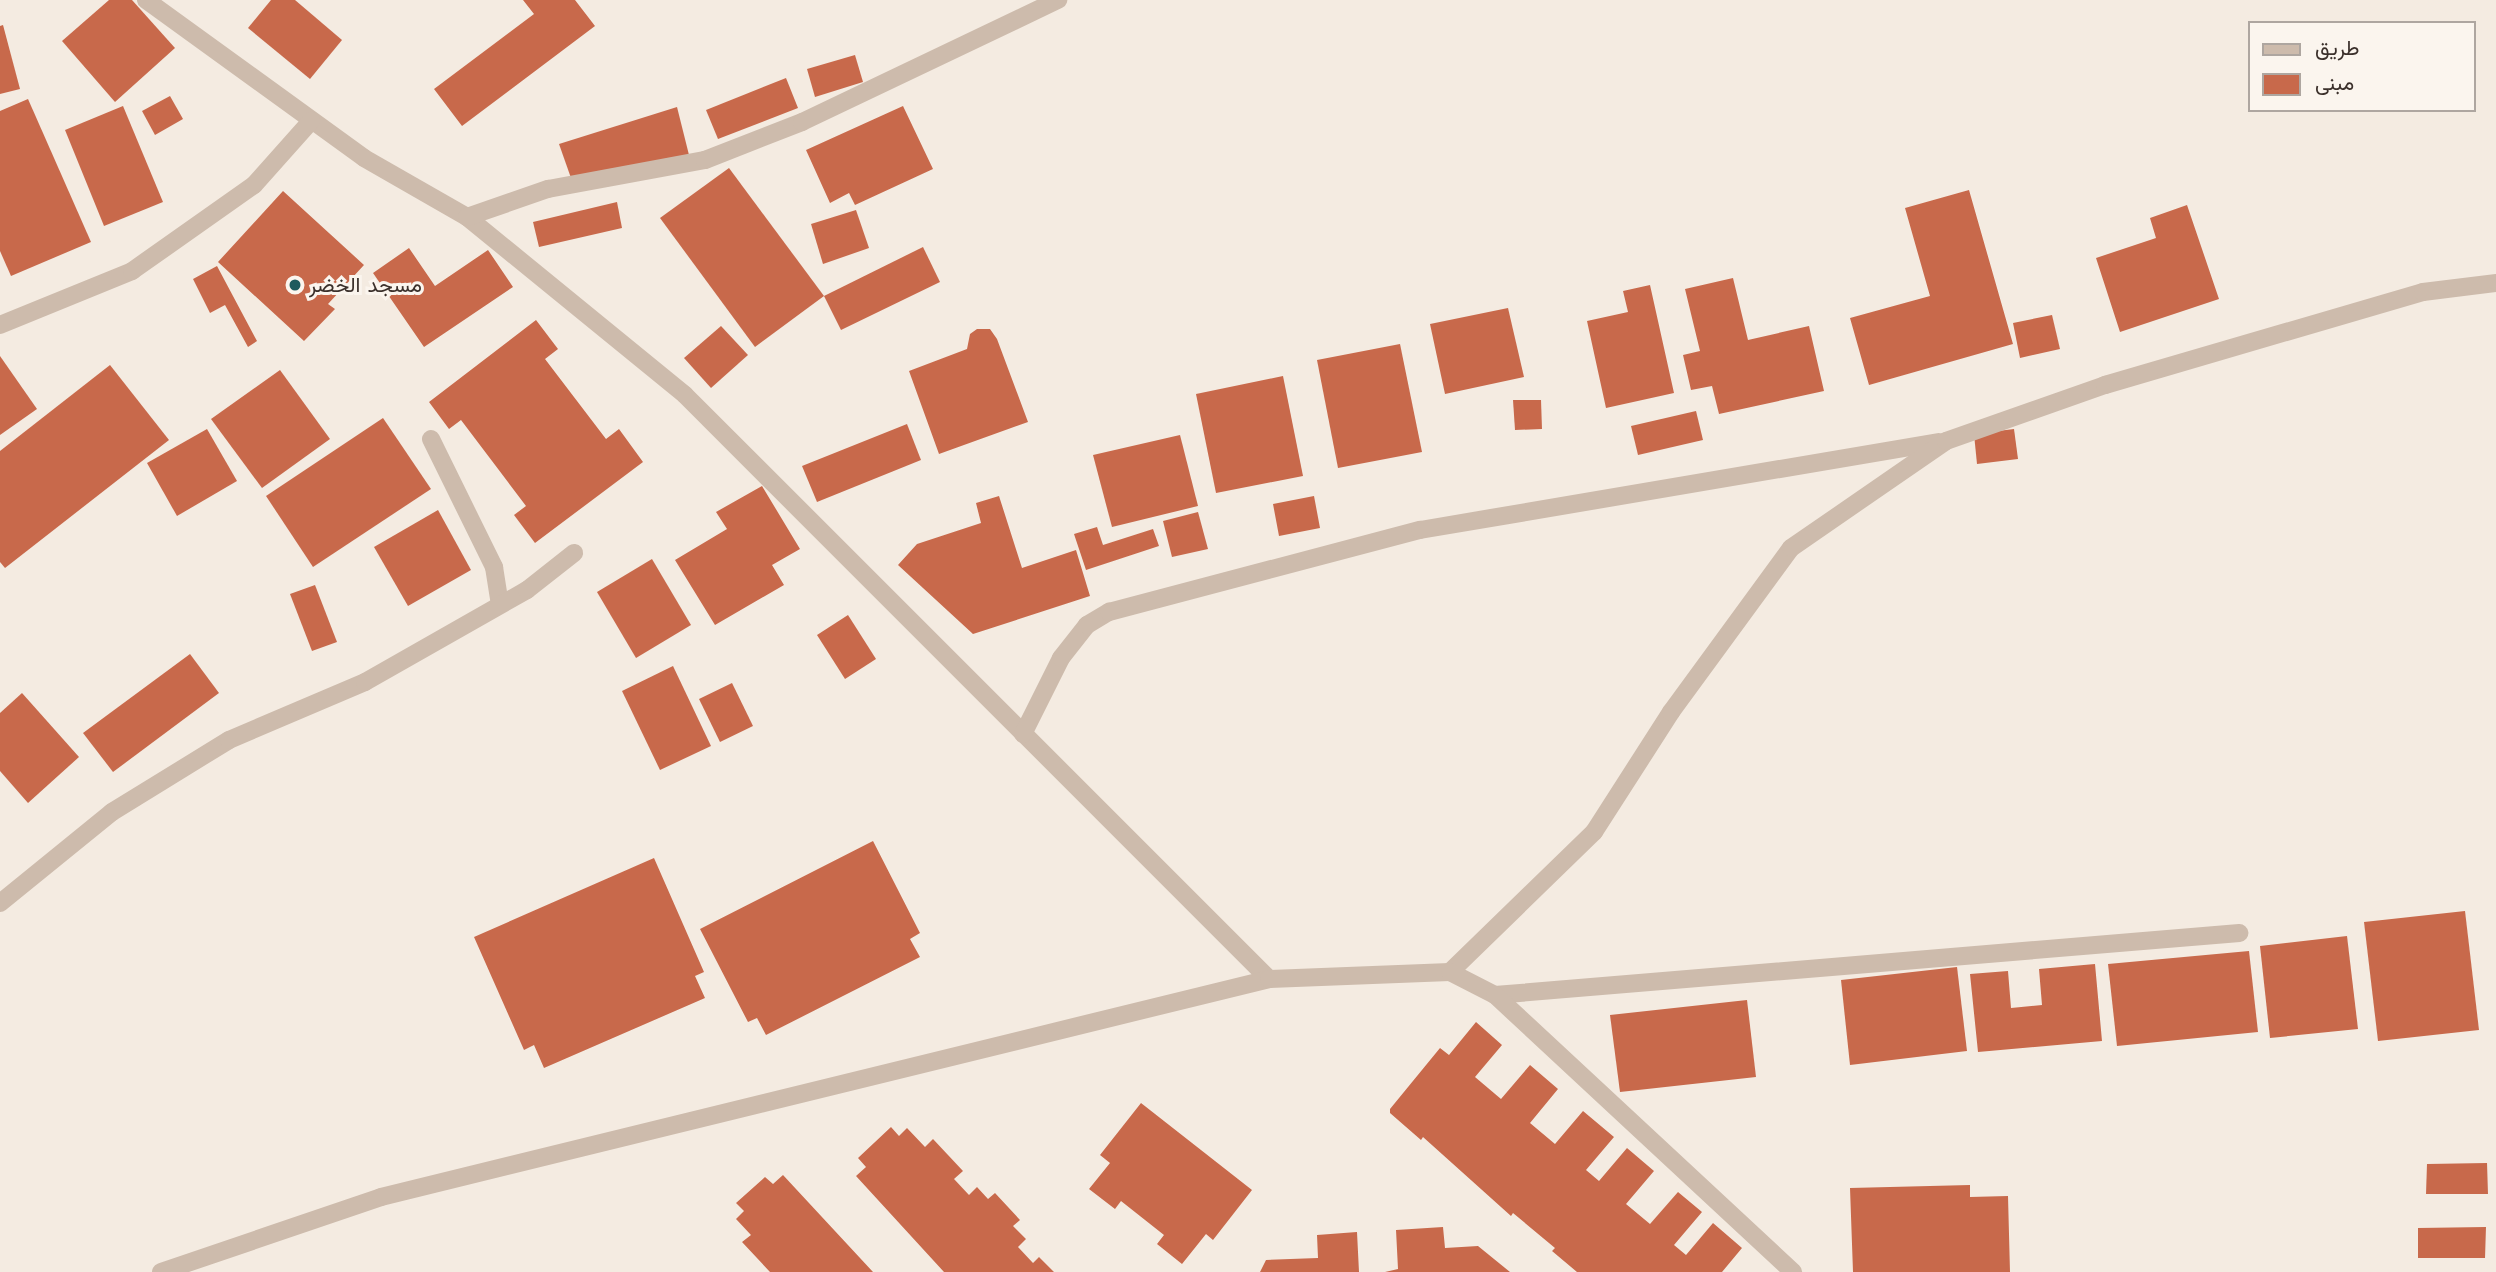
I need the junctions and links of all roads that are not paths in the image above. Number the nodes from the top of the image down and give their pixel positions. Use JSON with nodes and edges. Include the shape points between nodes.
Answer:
{"nodes":[{"id":1,"x":146,"y":0,"type":"edge"},
{"id":2,"x":1058,"y":0,"type":"edge"},
{"id":3,"x":312,"y":121,"type":"junction"},
{"id":4,"x":467,"y":218,"type":"junction"},
{"id":5,"x":2496,"y":283,"type":"edge"},
{"id":6,"x":0,"y":325,"type":"edge"},
{"id":7,"x":431,"y":439,"type":"dead end"},
{"id":8,"x":1946,"y":441,"type":"junction"},
{"id":9,"x":574,"y":553,"type":"dead end"},
{"id":10,"x":500,"y":603,"type":"junction"},
{"id":11,"x":1023,"y":734,"type":"junction"},
{"id":12,"x":0,"y":903,"type":"edge"},
{"id":13,"x":2239,"y":933,"type":"dead end"},
{"id":14,"x":1450,"y":972,"type":"junction"},
{"id":15,"x":1269,"y":979,"type":"junction"},
{"id":16,"x":1496,"y":995,"type":"junction"},
{"id":17,"x":161,"y":1272,"type":"edge"},
{"id":18,"x":1794,"y":1272,"type":"edge"}],
"edges":[{"from":1,"to":3,"type":"street"},
{"from":2,"to":4,"type":"street","via":[[802,122],[705,160],[548,189]]},
{"from":3,"to":4,"type":"street","via":[[364,158]]},
{"from":3,"to":6,"type":"street","via":[[254,185],[132,271]]},
{"from":4,"to":11,"type":"street","via":[[685,396]]},
{"from":5,"to":8,"type":"street","via":[[2423,292],[2105,385]]},
{"from":7,"to":10,"type":"street","via":[[494,567]]},
{"from":8,"to":11,"type":"street","via":[[1420,530],[1109,612],[1087,625],[1061,658]]},
{"from":8,"to":14,"type":"street","via":[[1791,548],[1671,712],[1594,832]]},
{"from":9,"to":10,"type":"street","via":[[527,590]]},
{"from":10,"to":12,"type":"street","via":[[365,682],[229,740],[112,812]]},
{"from":11,"to":15,"type":"street"},
{"from":13,"to":16,"type":"street"},
{"from":14,"to":15,"type":"street"},
{"from":14,"to":16,"type":"street"},
{"from":15,"to":17,"type":"street","via":[[381,1197]]},
{"from":16,"to":18,"type":"street"}]}
